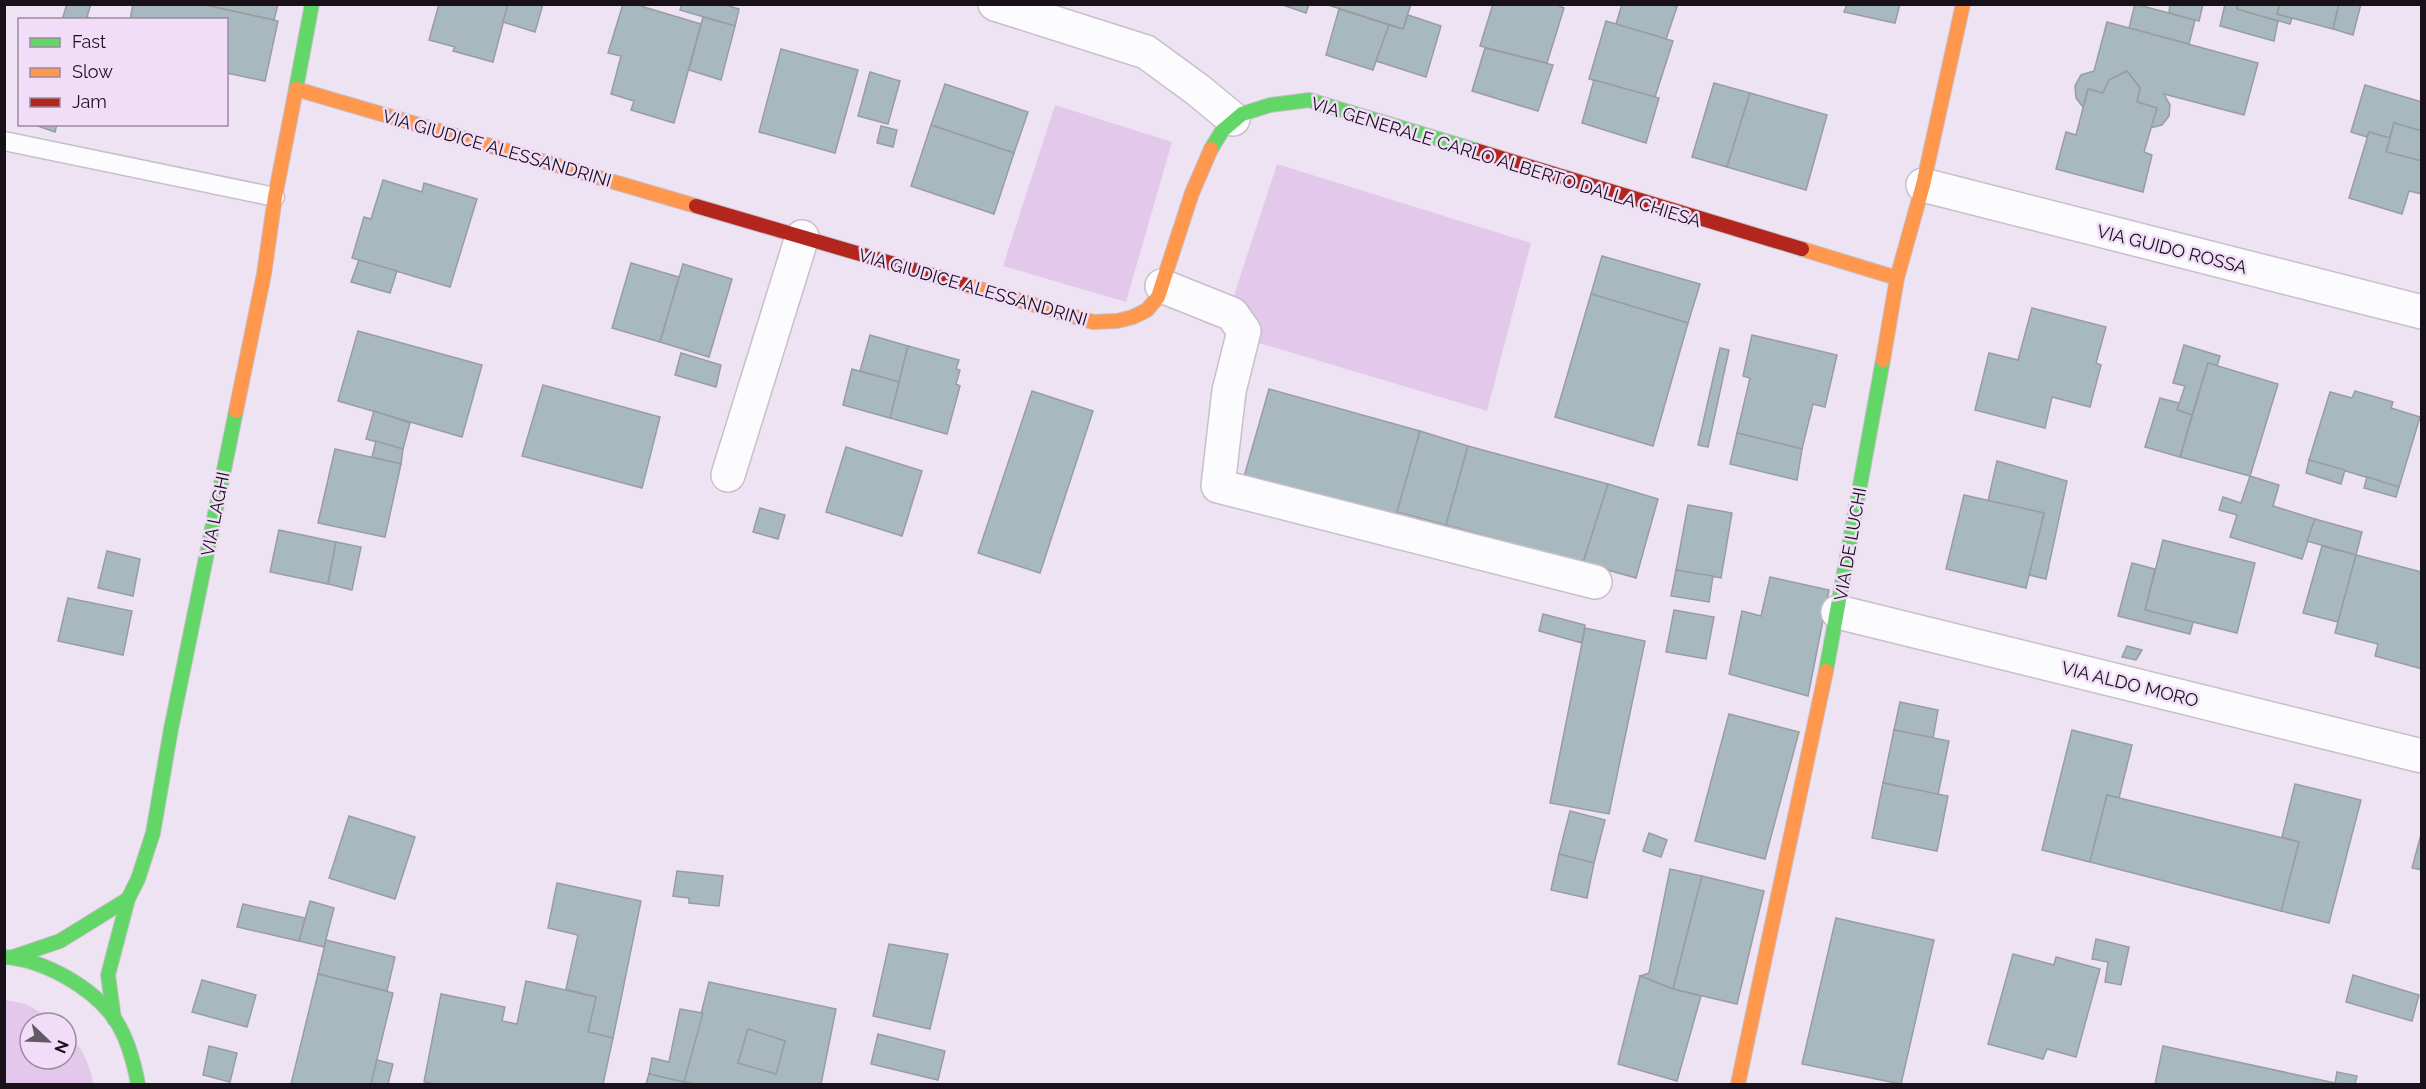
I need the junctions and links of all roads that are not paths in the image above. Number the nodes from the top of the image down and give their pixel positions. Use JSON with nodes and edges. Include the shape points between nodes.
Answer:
{"nodes":[{"id":1,"x":312,"y":4,"type":"edge"},
{"id":2,"x":995,"y":4,"type":"edge"},
{"id":3,"x":1963,"y":4,"type":"edge"},
{"id":4,"x":296,"y":89,"type":"junction"},
{"id":5,"x":1233,"y":119,"type":"junction"},
{"id":6,"x":4,"y":141,"type":"edge"},
{"id":7,"x":1923,"y":185,"type":"junction"},
{"id":8,"x":275,"y":197,"type":"junction"},
{"id":9,"x":802,"y":237,"type":"junction"},
{"id":10,"x":1898,"y":278,"type":"junction"},
{"id":11,"x":1162,"y":286,"type":"junction"},
{"id":12,"x":2421,"y":312,"type":"edge"},
{"id":13,"x":728,"y":475,"type":"dead end"},
{"id":14,"x":1595,"y":582,"type":"dead end"},
{"id":15,"x":1838,"y":612,"type":"junction"},
{"id":16,"x":2421,"y":756,"type":"edge"},
{"id":17,"x":128,"y":899,"type":"junction"},
{"id":18,"x":9,"y":957,"type":"edge"},
{"id":19,"x":114,"y":1019,"type":"junction"},
{"id":20,"x":135,"y":1065,"type":"junction"},
{"id":21,"x":138,"y":1084,"type":"edge"},
{"id":22,"x":153,"y":1084,"type":"edge"},
{"id":23,"x":1738,"y":1084,"type":"edge"}],
"edges":[{"from":1,"to":4,"type":"street","name":"VIA LAGHI"},
{"from":2,"to":5,"type":"street","via":[[1146,52]]},
{"from":3,"to":7,"type":"street","name":"VIA DE LUCHI"},
{"from":4,"to":8,"type":"street","name":"VIA LAGHI"},
{"from":4,"to":9,"type":"street","name":"VIA GIUDICE ALESSANDRINI"},
{"from":5,"to":10,"type":"street","name":"VIA GENERALE CARLO ALBERTO DALLA CHIESA","via":[[1269,104],[1309,100]]},
{"from":5,"to":11,"type":"street","name":"VIA GIUDICE ALESSANDRINI","via":[[1212,143]]},
{"from":6,"to":8,"type":"lane"},
{"from":7,"to":10,"type":"street","name":"VIA DE LUCHI"},
{"from":7,"to":12,"type":"street","name":"VIA GUIDO ROSSA"},
{"from":8,"to":17,"type":"street","name":"VIA LAGHI","via":[[264,274],[153,833]]},
{"from":9,"to":11,"type":"street","name":"VIA GIUDICE ALESSANDRINI","via":[[1093,322],[1113,323],[1133,317],[1154,304]]},
{"from":9,"to":13,"type":"street"},
{"from":10,"to":15,"type":"street","name":"VIA DE LUCHI"},
{"from":11,"to":14,"type":"street","via":[[1232,314],[1244,331],[1228,391],[1218,486]]},
{"from":15,"to":16,"type":"street","name":"VIA ALDO MORO"},
{"from":15,"to":23,"type":"street","name":"VIA DE LUCHI"},
{"from":17,"to":18,"type":"street","via":[[64,941]]},
{"from":17,"to":19,"type":"street","name":"VIA LAGHI","via":[[108,975]]},
{"from":18,"to":19,"type":"street","via":[[47,966],[87,989]]},
{"from":19,"to":20,"type":"street"},
{"from":20,"to":21,"type":"street"},
{"from":20,"to":22,"type":"street"}]}
